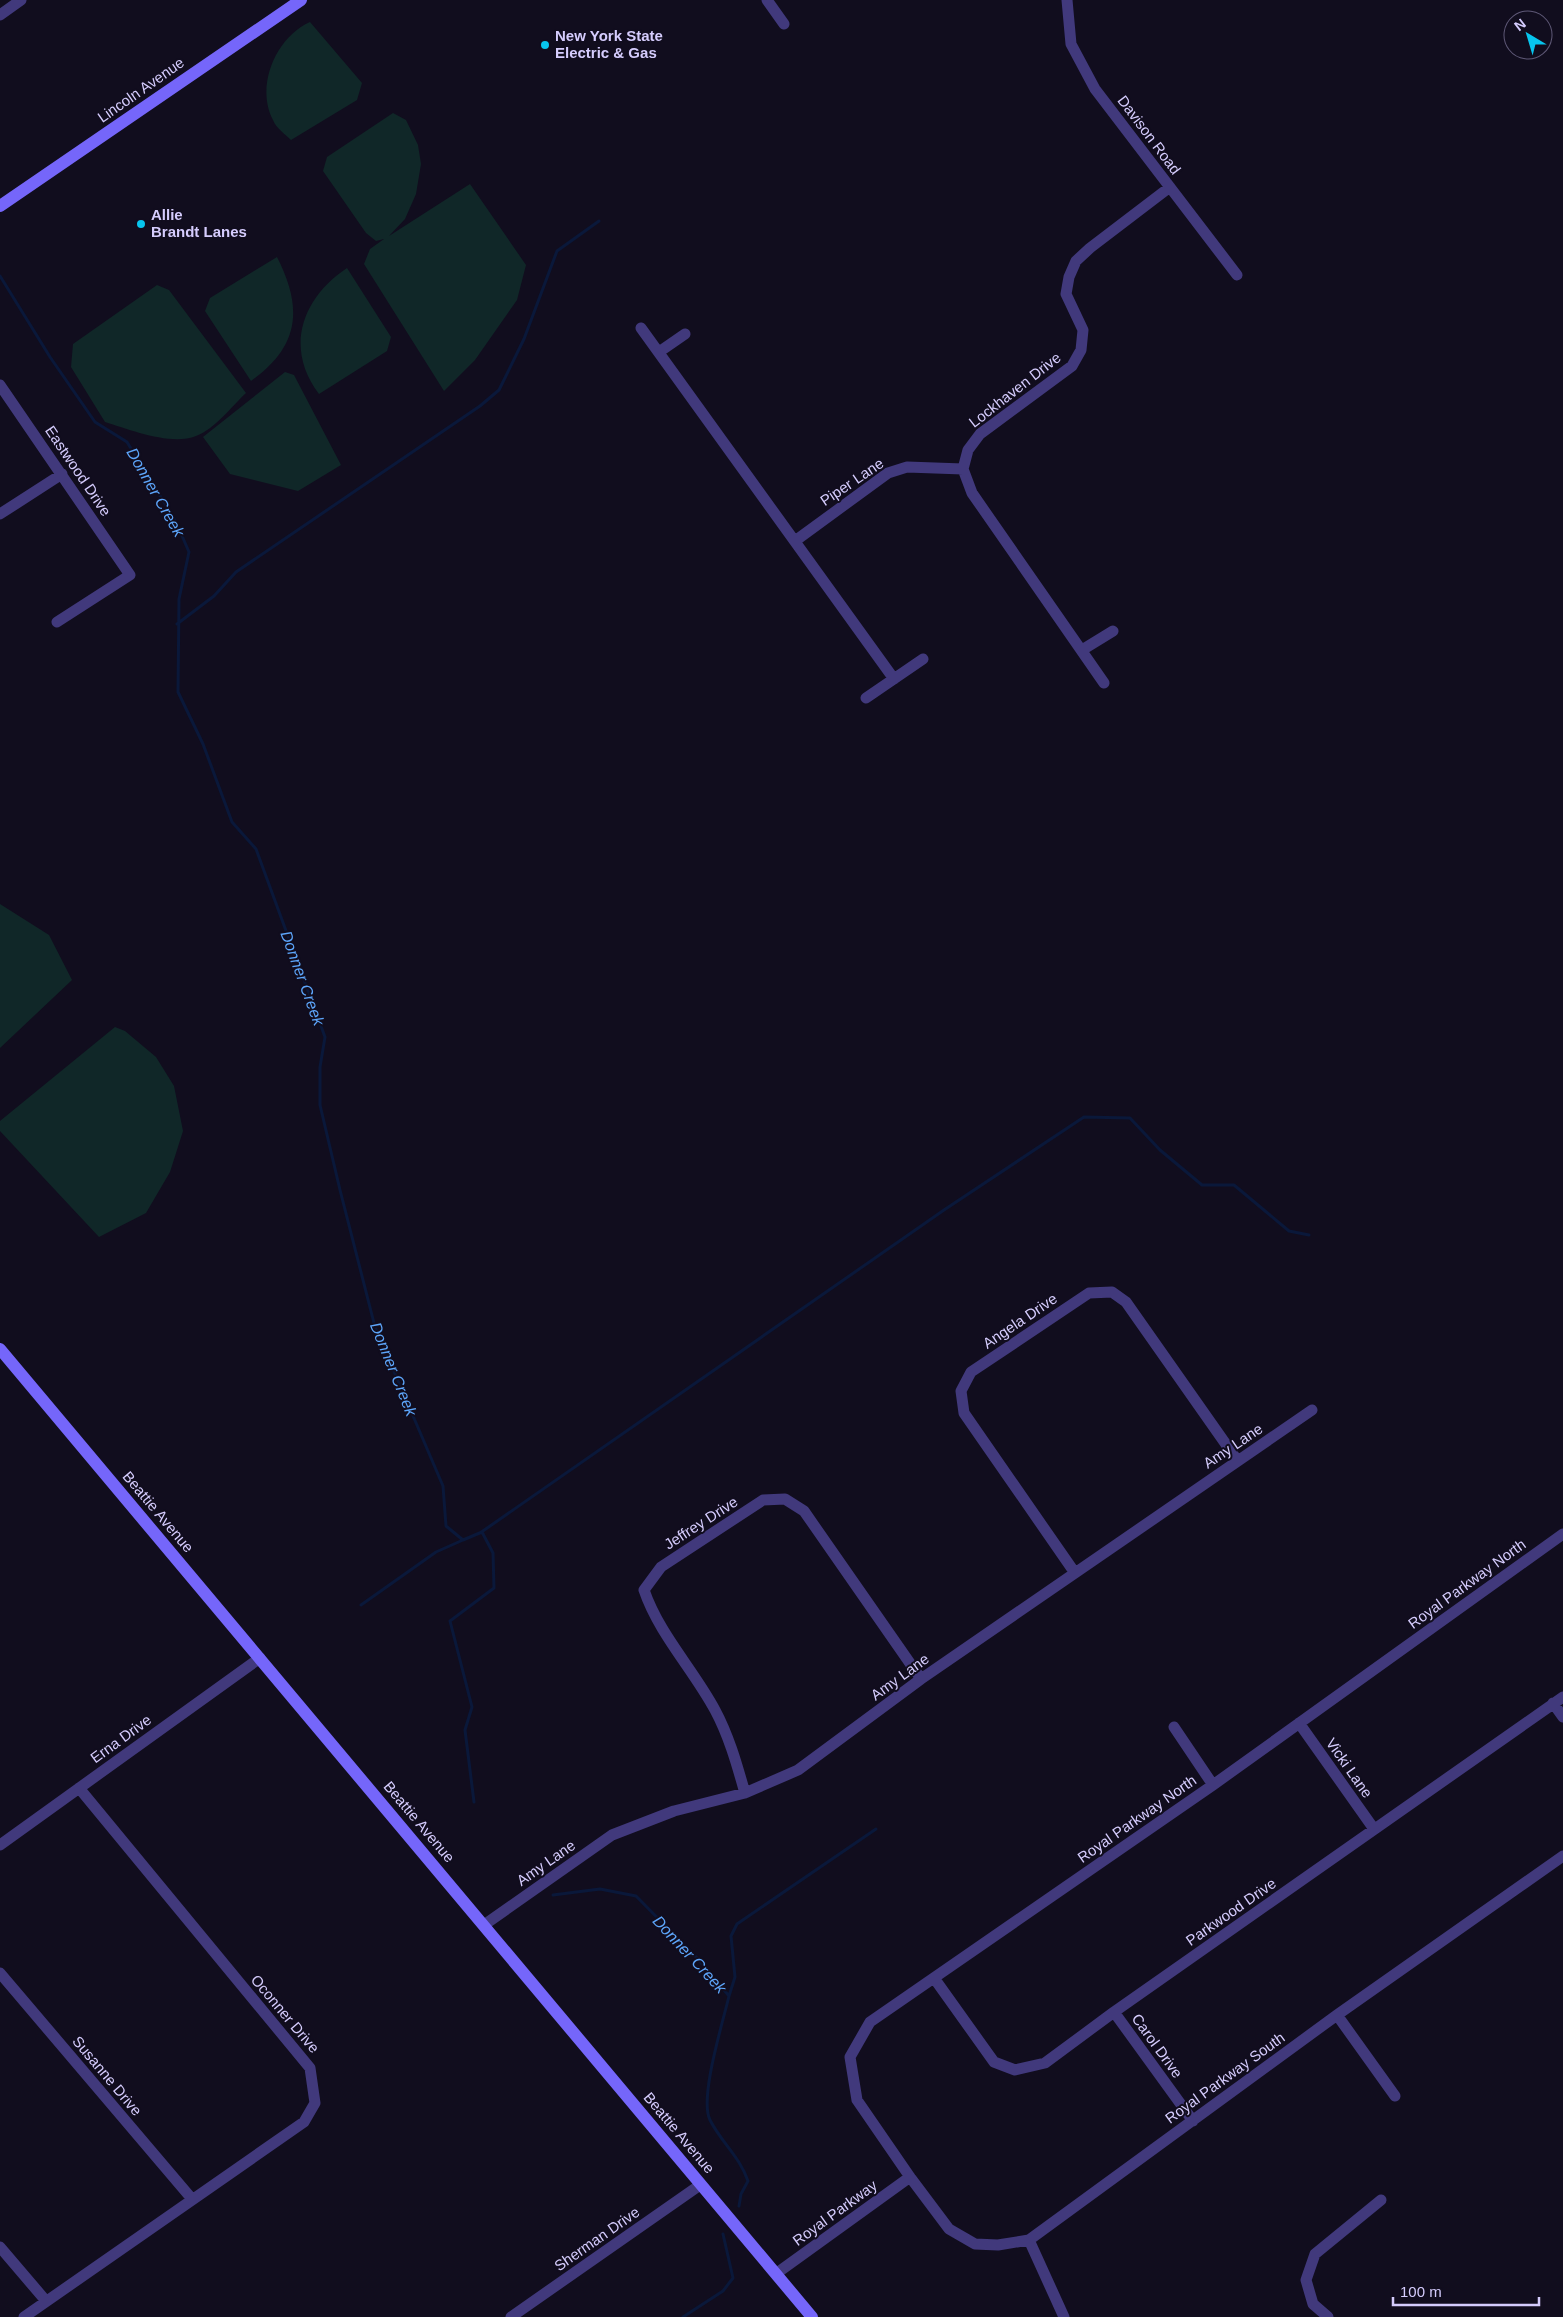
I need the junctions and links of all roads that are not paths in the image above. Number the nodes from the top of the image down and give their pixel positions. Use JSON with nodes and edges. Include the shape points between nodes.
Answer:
{"nodes":[{"id":1,"x":21,"y":0,"type":"edge"},
{"id":2,"x":301,"y":0,"type":"edge"},
{"id":3,"x":767,"y":0,"type":"edge"},
{"id":4,"x":1067,"y":0,"type":"edge"},
{"id":5,"x":0,"y":15,"type":"edge"},
{"id":6,"x":784,"y":24,"type":"dead end"},
{"id":7,"x":1170,"y":187,"type":"junction"},
{"id":8,"x":0,"y":206,"type":"edge"},
{"id":9,"x":1237,"y":275,"type":"dead end"},
{"id":10,"x":641,"y":328,"type":"dead end"},
{"id":11,"x":685,"y":334,"type":"dead end"},
{"id":12,"x":659,"y":352,"type":"junction"},
{"id":13,"x":0,"y":385,"type":"edge"},
{"id":14,"x":963,"y":469,"type":"junction"},
{"id":15,"x":62,"y":474,"type":"junction"},
{"id":16,"x":0,"y":514,"type":"edge"},
{"id":17,"x":795,"y":541,"type":"junction"},
{"id":18,"x":56,"y":622,"type":"dead end"},
{"id":19,"x":1113,"y":631,"type":"dead end"},
{"id":20,"x":1082,"y":650,"type":"junction"},
{"id":21,"x":923,"y":658,"type":"dead end"},
{"id":22,"x":894,"y":678,"type":"junction"},
{"id":23,"x":1104,"y":683,"type":"dead end"},
{"id":24,"x":866,"y":698,"type":"dead end"},
{"id":25,"x":0,"y":1348,"type":"edge"},
{"id":26,"x":1312,"y":1410,"type":"dead end"},
{"id":27,"x":1237,"y":1460,"type":"junction"},
{"id":28,"x":1563,"y":1534,"type":"edge"},
{"id":29,"x":1075,"y":1573,"type":"junction"},
{"id":30,"x":260,"y":1658,"type":"junction"},
{"id":31,"x":921,"y":1680,"type":"junction"},
{"id":32,"x":1558,"y":1700,"type":"edge"},
{"id":33,"x":1563,"y":1717,"type":"edge"},
{"id":34,"x":1299,"y":1723,"type":"junction"},
{"id":35,"x":1174,"y":1727,"type":"dead end"},
{"id":36,"x":1213,"y":1785,"type":"junction"},
{"id":37,"x":79,"y":1788,"type":"junction"},
{"id":38,"x":745,"y":1793,"type":"junction"},
{"id":39,"x":1374,"y":1829,"type":"junction"},
{"id":40,"x":0,"y":1845,"type":"edge"},
{"id":41,"x":1563,"y":1856,"type":"edge"},
{"id":42,"x":484,"y":1925,"type":"junction"},
{"id":43,"x":0,"y":1973,"type":"edge"},
{"id":44,"x":934,"y":1978,"type":"junction"},
{"id":45,"x":1114,"y":2012,"type":"junction"},
{"id":46,"x":1337,"y":2015,"type":"junction"},
{"id":47,"x":1395,"y":2096,"type":"dead end"},
{"id":48,"x":1192,"y":2121,"type":"junction"},
{"id":49,"x":910,"y":2176,"type":"junction"},
{"id":50,"x":700,"y":2185,"type":"junction"},
{"id":51,"x":192,"y":2199,"type":"junction"},
{"id":52,"x":1382,"y":2200,"type":"dead end"},
{"id":53,"x":1029,"y":2240,"type":"junction"},
{"id":54,"x":0,"y":2247,"type":"edge"},
{"id":55,"x":777,"y":2273,"type":"junction"},
{"id":56,"x":46,"y":2301,"type":"junction"},
{"id":57,"x":24,"y":2317,"type":"edge"},
{"id":58,"x":511,"y":2317,"type":"edge"},
{"id":59,"x":812,"y":2317,"type":"edge"},
{"id":60,"x":1064,"y":2317,"type":"edge"},
{"id":61,"x":1328,"y":2317,"type":"edge"}],
"edges":[{"from":1,"to":5,"type":"street"},
{"from":2,"to":8,"type":"street","name":"Lincoln Avenue"},
{"from":3,"to":6,"type":"street"},
{"from":4,"to":7,"type":"street","name":"Davison Road","via":[[1071,44],[1095,89]]},
{"from":7,"to":9,"type":"street","name":"Davison Road"},
{"from":7,"to":14,"type":"street","name":"Lockhaven Drive","via":[[1076,261],[1066,294],[1083,330],[1080,350],[1072,366],[980,434],[968,450]]},
{"from":10,"to":12,"type":"street"},
{"from":11,"to":12,"type":"street"},
{"from":12,"to":17,"type":"street"},
{"from":13,"to":15,"type":"street","name":"Eastwood Drive"},
{"from":14,"to":17,"type":"street","name":"Piper Lane","via":[[906,467],[888,473]]},
{"from":14,"to":20,"type":"street","via":[[972,493]]},
{"from":15,"to":16,"type":"street"},
{"from":15,"to":18,"type":"street","name":"Eastwood Drive","via":[[130,575]]},
{"from":17,"to":22,"type":"street"},
{"from":19,"to":20,"type":"street"},
{"from":20,"to":23,"type":"street"},
{"from":21,"to":22,"type":"street"},
{"from":22,"to":24,"type":"street"},
{"from":25,"to":30,"type":"street","name":"Beattie Avenue"},
{"from":26,"to":27,"type":"street","name":"Amy Lane"},
{"from":27,"to":29,"type":"street","name":"Amy Lane"},
{"from":27,"to":29,"type":"street","name":"Angela Drive","via":[[1126,1302],[1112,1292],[1089,1293],[971,1372],[961,1391],[964,1413]]},
{"from":28,"to":34,"type":"street","name":"Royal Parkway North"},
{"from":29,"to":31,"type":"street","name":"Amy Lane"},
{"from":30,"to":37,"type":"street","name":"Erna Drive"},
{"from":30,"to":42,"type":"street","name":"Beattie Avenue"},
{"from":31,"to":38,"type":"street","name":"Amy Lane","via":[[798,1770]]},
{"from":31,"to":38,"type":"street","name":"Jeffrey Drive","via":[[804,1511],[786,1499],[764,1500],[661,1567],[644,1590],[652,1612],[715,1710],[733,1751]]},
{"from":32,"to":33,"type":"street"},
{"from":32,"to":39,"type":"street","name":"Parkwood Drive"},
{"from":34,"to":36,"type":"street","name":"Royal Parkway North"},
{"from":34,"to":39,"type":"street","name":"Vicki Lane"},
{"from":35,"to":36,"type":"street"},
{"from":36,"to":44,"type":"street","name":"Royal Parkway North"},
{"from":37,"to":40,"type":"street","name":"Erna Drive"},
{"from":37,"to":51,"type":"street","name":"Oconner Drive","via":[[310,2068],[315,2103],[304,2122]]},
{"from":38,"to":42,"type":"street","name":"Amy Lane","via":[[674,1811],[612,1835]]},
{"from":39,"to":45,"type":"street","name":"Parkwood Drive"},
{"from":41,"to":46,"type":"street","name":"Royal Parkway South"},
{"from":42,"to":50,"type":"street","name":"Beattie Avenue"},
{"from":43,"to":51,"type":"street","name":"Susanne Drive"},
{"from":44,"to":45,"type":"street","name":"Parkwood Drive","via":[[994,2062],[1015,2070],[1045,2064]]},
{"from":44,"to":49,"type":"street","name":"Royal Parkway North","via":[[870,2022],[850,2057],[857,2100]]},
{"from":45,"to":48,"type":"street","name":"Carol Drive"},
{"from":46,"to":47,"type":"street"},
{"from":46,"to":48,"type":"street","name":"Royal Parkway South"},
{"from":48,"to":53,"type":"street","name":"Royal Parkway South"},
{"from":49,"to":53,"type":"street","name":"Royal Parkway South","via":[[949,2229],[975,2244],[998,2245]]},
{"from":49,"to":55,"type":"street","name":"Royal Parkway"},
{"from":50,"to":55,"type":"street","name":"Beattie Avenue"},
{"from":50,"to":58,"type":"street","name":"Sherman Drive"},
{"from":51,"to":56,"type":"street","name":"Oconner Drive"},
{"from":52,"to":61,"type":"street","via":[[1315,2254],[1306,2280],[1313,2304]]},
{"from":53,"to":60,"type":"street"},
{"from":54,"to":56,"type":"street"},
{"from":55,"to":59,"type":"street","name":"Beattie Avenue"},
{"from":56,"to":57,"type":"street","name":"Oconner Drive"}]}
